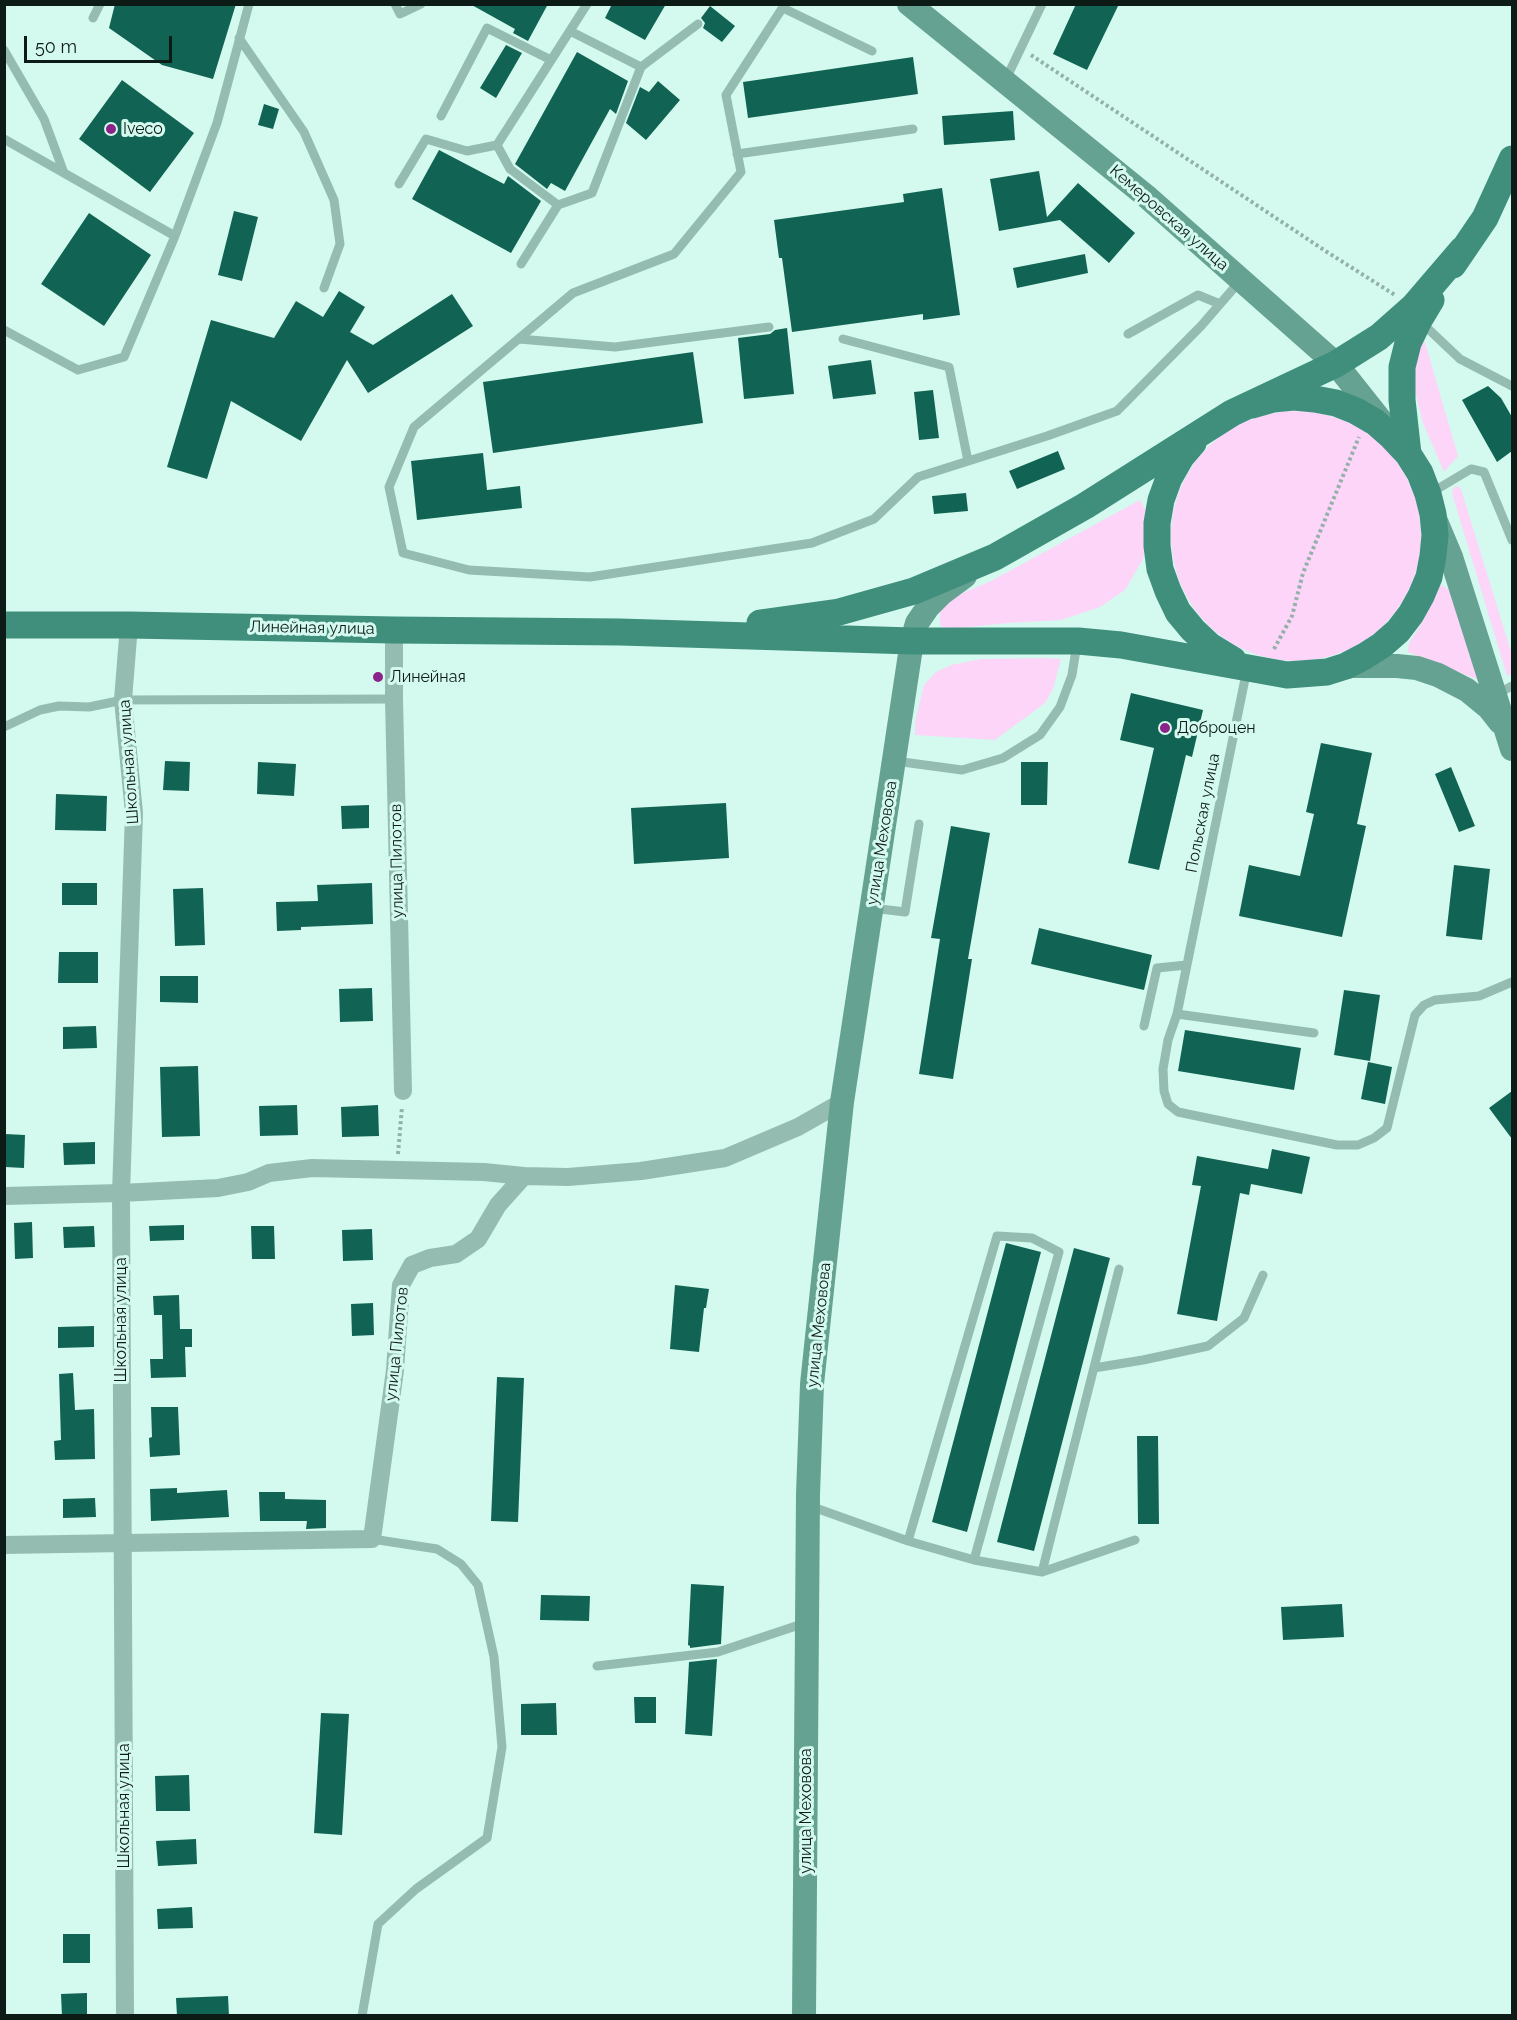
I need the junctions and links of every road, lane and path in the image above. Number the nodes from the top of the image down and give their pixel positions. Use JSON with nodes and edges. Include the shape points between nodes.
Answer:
{"nodes":[{"id":1,"x":100,"y":4,"type":"edge"},
{"id":2,"x":249,"y":4,"type":"edge"},
{"id":3,"x":395,"y":4,"type":"edge"},
{"id":4,"x":421,"y":4,"type":"edge"},
{"id":5,"x":587,"y":4,"type":"edge"},
{"id":6,"x":909,"y":4,"type":"edge"},
{"id":7,"x":1042,"y":4,"type":"edge"},
{"id":8,"x":784,"y":6,"type":"edge"},
{"id":9,"x":93,"y":18,"type":"dead end"},
{"id":10,"x":698,"y":24,"type":"dead end"},
{"id":11,"x":570,"y":31,"type":"junction"},
{"id":12,"x":239,"y":38,"type":"junction"},
{"id":13,"x":1021,"y":48,"type":"junction"},
{"id":14,"x":4,"y":51,"type":"edge"},
{"id":15,"x":872,"y":51,"type":"dead end"},
{"id":16,"x":551,"y":60,"type":"junction"},
{"id":17,"x":641,"y":67,"type":"junction"},
{"id":18,"x":1005,"y":81,"type":"junction"},
{"id":19,"x":441,"y":116,"type":"dead end"},
{"id":20,"x":913,"y":129,"type":"dead end"},
{"id":21,"x":4,"y":139,"type":"edge"},
{"id":22,"x":497,"y":145,"type":"junction"},
{"id":23,"x":738,"y":154,"type":"junction"},
{"id":24,"x":1512,"y":159,"type":"edge"},
{"id":25,"x":64,"y":173,"type":"junction"},
{"id":26,"x":399,"y":184,"type":"dead end"},
{"id":27,"x":558,"y":205,"type":"junction"},
{"id":28,"x":175,"y":236,"type":"junction"},
{"id":29,"x":521,"y":264,"type":"dead end"},
{"id":30,"x":1241,"y":280,"type":"junction"},
{"id":31,"x":324,"y":288,"type":"dead end"},
{"id":32,"x":1220,"y":304,"type":"junction"},
{"id":33,"x":1416,"y":313,"type":"junction"},
{"id":34,"x":769,"y":327,"type":"dead end"},
{"id":35,"x":4,"y":330,"type":"edge"},
{"id":36,"x":1128,"y":334,"type":"dead end"},
{"id":37,"x":519,"y":339,"type":"junction"},
{"id":38,"x":843,"y":339,"type":"dead end"},
{"id":39,"x":1336,"y":364,"type":"junction"},
{"id":40,"x":1512,"y":386,"type":"edge"},
{"id":41,"x":1252,"y":405,"type":"junction"},
{"id":42,"x":1375,"y":422,"type":"junction"},
{"id":43,"x":1213,"y":424,"type":"junction"},
{"id":44,"x":1407,"y":454,"type":"junction"},
{"id":45,"x":968,"y":461,"type":"junction"},
{"id":46,"x":1431,"y":504,"type":"junction"},
{"id":47,"x":1512,"y":540,"type":"edge"},
{"id":48,"x":995,"y":556,"type":"junction"},
{"id":49,"x":4,"y":625,"type":"edge"},
{"id":50,"x":129,"y":625,"type":"junction"},
{"id":51,"x":394,"y":630,"type":"junction"},
{"id":52,"x":620,"y":632,"type":"junction"},
{"id":53,"x":1078,"y":640,"type":"junction"},
{"id":54,"x":912,"y":641,"type":"junction"},
{"id":55,"x":1346,"y":666,"type":"junction"},
{"id":56,"x":1248,"y":667,"type":"junction"},
{"id":57,"x":1504,"y":690,"type":"edge"},
{"id":58,"x":394,"y":699,"type":"junction"},
{"id":59,"x":123,"y":700,"type":"junction"},
{"id":60,"x":4,"y":727,"type":"edge"},
{"id":61,"x":1510,"y":740,"type":"edge"},
{"id":62,"x":895,"y":761,"type":"junction"},
{"id":63,"x":919,"y":824,"type":"dead end"},
{"id":64,"x":872,"y":908,"type":"junction"},
{"id":65,"x":1187,"y":965,"type":"junction"},
{"id":66,"x":1512,"y":982,"type":"edge"},
{"id":67,"x":1177,"y":1014,"type":"junction"},
{"id":68,"x":1144,"y":1026,"type":"dead end"},
{"id":69,"x":1314,"y":1033,"type":"dead end"},
{"id":70,"x":403,"y":1091,"type":"joint"},
{"id":71,"x":842,"y":1102,"type":"junction"},
{"id":72,"x":396,"y":1169,"type":"junction"},
{"id":73,"x":524,"y":1176,"type":"junction"},
{"id":74,"x":121,"y":1193,"type":"junction"},
{"id":75,"x":4,"y":1196,"type":"edge"},
{"id":76,"x":1119,"y":1269,"type":"dead end"},
{"id":77,"x":1263,"y":1275,"type":"dead end"},
{"id":78,"x":1094,"y":1368,"type":"junction"},
{"id":79,"x":808,"y":1505,"type":"junction"},
{"id":80,"x":372,"y":1539,"type":"junction"},
{"id":81,"x":1135,"y":1540,"type":"dead end"},
{"id":82,"x":908,"y":1541,"type":"junction"},
{"id":83,"x":122,"y":1544,"type":"junction"},
{"id":84,"x":4,"y":1545,"type":"edge"},
{"id":85,"x":974,"y":1560,"type":"junction"},
{"id":86,"x":1042,"y":1572,"type":"junction"},
{"id":87,"x":807,"y":1623,"type":"junction"},
{"id":88,"x":597,"y":1666,"type":"dead end"},
{"id":89,"x":124,"y":2016,"type":"edge"},
{"id":90,"x":362,"y":2016,"type":"edge"},
{"id":91,"x":804,"y":2016,"type":"edge"}],
"edges":[{"from":1,"to":9,"type":"lane"},
{"from":2,"to":12,"type":"lane"},
{"from":3,"to":4,"type":"lane","via":[[400,14]]},
{"from":5,"to":11,"type":"lane"},
{"from":6,"to":18,"type":"street","name":"Кемеровская улица"},
{"from":7,"to":13,"type":"lane"},
{"from":8,"to":15,"type":"lane"},
{"from":8,"to":23,"type":"lane","via":[[726,95]]},
{"from":10,"to":17,"type":"lane"},
{"from":11,"to":16,"type":"lane"},
{"from":11,"to":17,"type":"lane"},
{"from":12,"to":28,"type":"lane","via":[[218,123]]},
{"from":12,"to":31,"type":"lane","via":[[304,132],[334,200],[340,244]]},
{"from":13,"to":18,"type":"lane"},
{"from":13,"to":33,"type":"path"},
{"from":14,"to":25,"type":"lane","via":[[44,119]]},
{"from":16,"to":19,"type":"lane","via":[[487,28]]},
{"from":16,"to":22,"type":"lane"},
{"from":17,"to":27,"type":"lane","via":[[592,193]]},
{"from":18,"to":30,"type":"street","name":"Кемеровская улица"},
{"from":20,"to":23,"type":"lane"},
{"from":21,"to":25,"type":"lane"},
{"from":22,"to":26,"type":"lane","via":[[467,152],[426,139]]},
{"from":22,"to":27,"type":"lane","via":[[510,169]]},
{"from":23,"to":37,"type":"lane","via":[[741,172],[674,254],[573,293]]},
{"from":24,"to":33,"type":"main road","via":[[1499,200]]},
{"from":25,"to":28,"type":"lane"},
{"from":27,"to":29,"type":"lane"},
{"from":28,"to":35,"type":"lane","via":[[124,357],[78,370]]},
{"from":30,"to":32,"type":"lane"},
{"from":30,"to":39,"type":"street","name":"Кемеровская улица"},
{"from":32,"to":36,"type":"lane","via":[[1198,295]]},
{"from":32,"to":45,"type":"lane","via":[[1117,411]]},
{"from":33,"to":39,"type":"main road"},
{"from":33,"to":40,"type":"lane","via":[[1460,359]]},
{"from":33,"to":44,"type":"main road","via":[[1402,367]]},
{"from":34,"to":37,"type":"lane","via":[[615,346]]},
{"from":37,"to":45,"type":"lane","via":[[414,427],[389,487],[403,553],[469,570],[590,577],[812,543],[874,519],[918,477]]},
{"from":38,"to":45,"type":"lane","via":[[949,367]]},
{"from":39,"to":41,"type":"main road"},
{"from":39,"to":44,"type":"street","name":"Кемеровская улица"},
{"from":41,"to":42,"type":"main road","via":[[1294,397],[1316,399],[1336,403]]},
{"from":41,"to":43,"type":"main road"},
{"from":42,"to":44,"type":"main road"},
{"from":42,"to":56,"type":"path","via":[[1358,437],[1303,573],[1292,616],[1266,663]]},
{"from":43,"to":48,"type":"main road","via":[[1085,506]]},
{"from":43,"to":56,"type":"main road","via":[[1188,448],[1169,478],[1157,523],[1160,569],[1178,612],[1193,630],[1229,659]]},
{"from":44,"to":46,"type":"main road"},
{"from":46,"to":47,"type":"lane","via":[[1471,469],[1484,472]]},
{"from":46,"to":55,"type":"main road","via":[[1434,546],[1421,596],[1398,631]]},
{"from":46,"to":57,"type":"street"},
{"from":48,"to":52,"type":"main road","via":[[914,591],[839,612],[763,623]]},
{"from":48,"to":54,"type":"street","name":"улица Меховова","via":[[928,606]]},
{"from":49,"to":50,"type":"main road","name":"Линейная улица"},
{"from":50,"to":51,"type":"main road","name":"Линейная улица"},
{"from":50,"to":59,"type":"street","name":"Школьная улица"},
{"from":51,"to":52,"type":"main road","name":"Линейная улица"},
{"from":51,"to":58,"type":"street","name":"улица Пилотов"},
{"from":52,"to":54,"type":"main road"},
{"from":53,"to":54,"type":"main road"},
{"from":53,"to":56,"type":"main road"},
{"from":53,"to":62,"type":"lane","via":[[1072,675],[1060,707],[1040,735],[1003,758],[962,770]]},
{"from":54,"to":62,"type":"street","name":"улица Меховова"},
{"from":55,"to":56,"type":"main road","via":[[1327,672],[1287,675]]},
{"from":55,"to":61,"type":"street","via":[[1417,668],[1438,675],[1467,690],[1489,708]]},
{"from":56,"to":65,"type":"lane","name":"Польская улица"},
{"from":57,"to":61,"type":"street"},
{"from":58,"to":59,"type":"lane"},
{"from":58,"to":70,"type":"street","name":"улица Пилотов"},
{"from":59,"to":60,"type":"lane","via":[[40,710]]},
{"from":59,"to":74,"type":"street","name":"Школьная улица","via":[[134,813]]},
{"from":62,"to":64,"type":"street","name":"улица Меховова"},
{"from":63,"to":64,"type":"lane","via":[[905,912]]},
{"from":64,"to":71,"type":"street","name":"улица Меховова"},
{"from":65,"to":67,"type":"lane","name":"Польская улица"},
{"from":65,"to":68,"type":"lane","via":[[1157,968]]},
{"from":66,"to":67,"type":"lane","name":"Польская улица","via":[[1479,996],[1435,1000],[1424,1005],[1415,1015],[1386,1128],[1358,1145],[1337,1145],[1178,1112],[1168,1104],[1162,1070]]},
{"from":67,"to":69,"type":"lane"},
{"from":70,"to":72,"type":"path"},
{"from":71,"to":73,"type":"street","via":[[725,1158],[641,1171]]},
{"from":71,"to":79,"type":"street","name":"улица Меховова","via":[[812,1384]]},
{"from":72,"to":73,"type":"street"},
{"from":72,"to":74,"type":"street","via":[[312,1168],[269,1173],[218,1188]]},
{"from":73,"to":80,"type":"street","name":"улица Пилотов","via":[[498,1205],[478,1239],[456,1254],[412,1265],[401,1285],[395,1370]]},
{"from":74,"to":75,"type":"street"},
{"from":74,"to":83,"type":"street","name":"Школьная улица"},
{"from":76,"to":78,"type":"lane"},
{"from":77,"to":78,"type":"lane","via":[[1244,1318],[1208,1346]]},
{"from":78,"to":86,"type":"lane"},
{"from":79,"to":82,"type":"lane"},
{"from":79,"to":87,"type":"street","name":"улица Меховова"},
{"from":80,"to":83,"type":"street"},
{"from":80,"to":90,"type":"lane","via":[[437,1549],[461,1564],[478,1585],[494,1657],[502,1747],[487,1838],[416,1888],[378,1924]]},
{"from":81,"to":86,"type":"lane"},
{"from":82,"to":85,"type":"lane"},
{"from":82,"to":85,"type":"lane","via":[[997,1236],[1032,1238],[1059,1252]]},
{"from":83,"to":84,"type":"street"},
{"from":83,"to":89,"type":"street","name":"Школьная улица"},
{"from":85,"to":86,"type":"lane"},
{"from":87,"to":88,"type":"lane","via":[[718,1652]]},
{"from":87,"to":91,"type":"street","name":"улица Меховова"}]}
